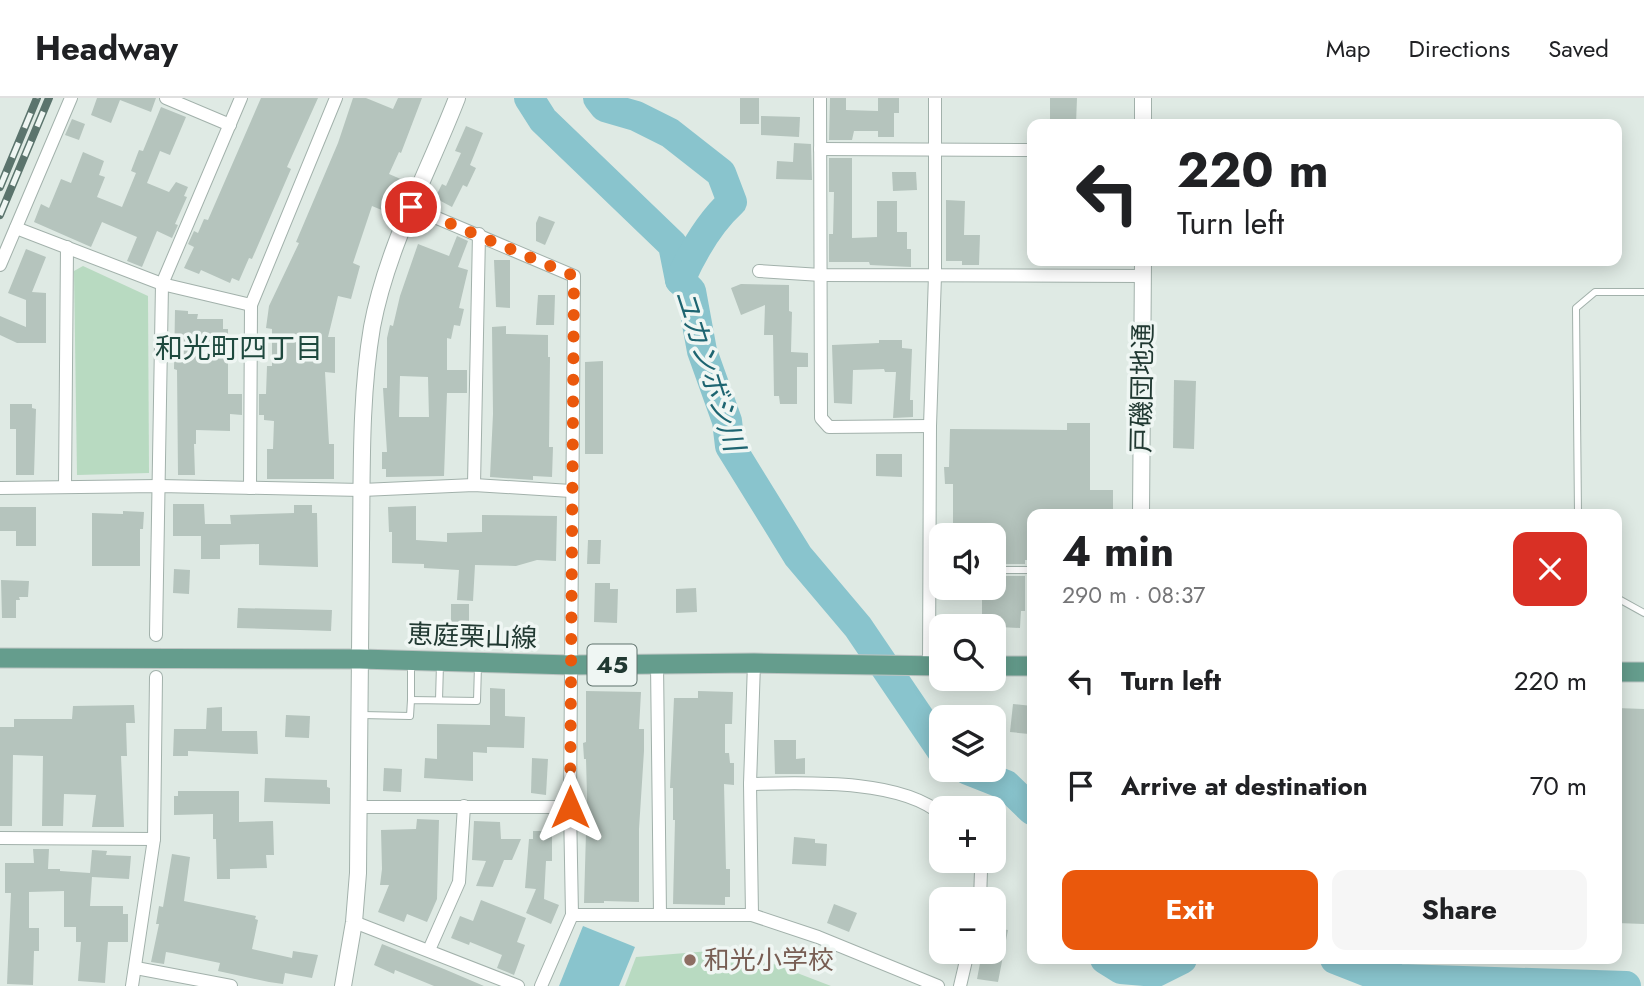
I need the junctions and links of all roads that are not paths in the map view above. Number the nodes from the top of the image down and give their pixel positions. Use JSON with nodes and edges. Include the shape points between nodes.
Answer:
{"nodes":[{"id":1,"x":71,"y":98,"type":"edge"},
{"id":2,"x":166,"y":98,"type":"edge"},
{"id":3,"x":241,"y":98,"type":"edge"},
{"id":4,"x":336,"y":98,"type":"edge"},
{"id":5,"x":457,"y":98,"type":"edge"},
{"id":6,"x":820,"y":98,"type":"edge"},
{"id":7,"x":935,"y":98,"type":"edge"},
{"id":8,"x":1143,"y":98,"type":"edge"},
{"id":9,"x":1143,"y":119,"type":"edge"},
{"id":10,"x":230,"y":125,"type":"junction"},
{"id":11,"x":934,"y":148,"type":"junction"},
{"id":12,"x":820,"y":149,"type":"junction"},
{"id":13,"x":1027,"y":150,"type":"edge"},
{"id":14,"x":411,"y":207,"type":"junction"},
{"id":15,"x":16,"y":228,"type":"junction"},
{"id":16,"x":479,"y":234,"type":"junction"},
{"id":17,"x":67,"y":247,"type":"junction"},
{"id":18,"x":0,"y":265,"type":"edge"},
{"id":19,"x":1143,"y":268,"type":"edge"},
{"id":20,"x":759,"y":271,"type":"dead end"},
{"id":21,"x":821,"y":275,"type":"junction"},
{"id":22,"x":935,"y":275,"type":"junction"},
{"id":23,"x":162,"y":284,"type":"junction"},
{"id":24,"x":1644,"y":292,"type":"edge"},
{"id":25,"x":251,"y":305,"type":"junction"},
{"id":26,"x":930,"y":426,"type":"junction"},
{"id":27,"x":474,"y":485,"type":"junction"},
{"id":28,"x":159,"y":486,"type":"junction"},
{"id":29,"x":65,"y":487,"type":"junction"},
{"id":30,"x":0,"y":488,"type":"edge"},
{"id":31,"x":250,"y":488,"type":"junction"},
{"id":32,"x":362,"y":490,"type":"junction"},
{"id":33,"x":571,"y":491,"type":"junction"},
{"id":34,"x":1141,"y":509,"type":"edge"},
{"id":35,"x":1578,"y":509,"type":"edge"},
{"id":36,"x":934,"y":523,"type":"edge"},
{"id":37,"x":1006,"y":570,"type":"edge"},
{"id":38,"x":1027,"y":570,"type":"edge"},
{"id":39,"x":1622,"y":601,"type":"edge"},
{"id":40,"x":1644,"y":613,"type":"edge"},
{"id":41,"x":156,"y":635,"type":"dead end"},
{"id":42,"x":0,"y":658,"type":"edge"},
{"id":43,"x":360,"y":659,"type":"junction"},
{"id":44,"x":411,"y":661,"type":"junction"},
{"id":45,"x":440,"y":662,"type":"junction"},
{"id":46,"x":478,"y":663,"type":"junction"},
{"id":47,"x":754,"y":663,"type":"junction"},
{"id":48,"x":657,"y":664,"type":"junction"},
{"id":49,"x":571,"y":666,"type":"junction"},
{"id":50,"x":929,"y":666,"type":"edge"},
{"id":51,"x":1006,"y":666,"type":"edge"},
{"id":52,"x":1027,"y":666,"type":"edge"},
{"id":53,"x":1622,"y":672,"type":"edge"},
{"id":54,"x":1644,"y":672,"type":"edge"},
{"id":55,"x":156,"y":677,"type":"dead end"},
{"id":56,"x":411,"y":700,"type":"junction"},
{"id":57,"x":439,"y":700,"type":"junction"},
{"id":58,"x":359,"y":715,"type":"junction"},
{"id":59,"x":750,"y":784,"type":"junction"},
{"id":60,"x":464,"y":806,"type":"junction"},
{"id":61,"x":358,"y":807,"type":"junction"},
{"id":62,"x":570,"y":807,"type":"junction"},
{"id":63,"x":929,"y":807,"type":"edge"},
{"id":64,"x":0,"y":838,"type":"edge"},
{"id":65,"x":154,"y":839,"type":"junction"},
{"id":66,"x":572,"y":915,"type":"junction"},
{"id":67,"x":660,"y":915,"type":"junction"},
{"id":68,"x":752,"y":915,"type":"junction"},
{"id":69,"x":354,"y":922,"type":"junction"},
{"id":70,"x":429,"y":950,"type":"junction"},
{"id":71,"x":965,"y":964,"type":"edge"},
{"id":72,"x":136,"y":968,"type":"junction"},
{"id":73,"x":132,"y":986,"type":"edge"},
{"id":74,"x":231,"y":986,"type":"edge"},
{"id":75,"x":343,"y":986,"type":"edge"},
{"id":76,"x":518,"y":986,"type":"edge"},
{"id":77,"x":541,"y":986,"type":"edge"},
{"id":78,"x":938,"y":986,"type":"edge"},
{"id":79,"x":960,"y":986,"type":"edge"}],
"edges":[{"from":1,"to":15,"type":"street"},
{"from":2,"to":10,"type":"street"},
{"from":3,"to":10,"type":"street"},
{"from":4,"to":25,"type":"street"},
{"from":5,"to":14,"type":"street"},
{"from":6,"to":12,"type":"street"},
{"from":7,"to":11,"type":"street"},
{"from":8,"to":9,"type":"street"},
{"from":10,"to":23,"type":"street"},
{"from":11,"to":12,"type":"street"},
{"from":11,"to":13,"type":"street"},
{"from":11,"to":22,"type":"street"},
{"from":12,"to":21,"type":"street"},
{"from":14,"to":16,"type":"street"},
{"from":14,"to":32,"type":"street","via":[[373,326],[366,376]]},
{"from":15,"to":17,"type":"street"},
{"from":15,"to":18,"type":"street"},
{"from":16,"to":27,"type":"street"},
{"from":16,"to":33,"type":"street","via":[[574,276]]},
{"from":17,"to":23,"type":"street"},
{"from":17,"to":29,"type":"street"},
{"from":19,"to":22,"type":"street"},
{"from":19,"to":34,"type":"street","name":"戸磯団地通"},
{"from":20,"to":21,"type":"street"},
{"from":21,"to":22,"type":"street"},
{"from":21,"to":26,"type":"street","via":[[821,418],[829,427]]},
{"from":22,"to":26,"type":"street"},
{"from":23,"to":25,"type":"street"},
{"from":23,"to":28,"type":"street"},
{"from":24,"to":35,"type":"lane","via":[[1595,292],[1576,308]]},
{"from":25,"to":31,"type":"street"},
{"from":26,"to":36,"type":"street"},
{"from":27,"to":32,"type":"street"},
{"from":27,"to":33,"type":"street"},
{"from":28,"to":29,"type":"street"},
{"from":28,"to":31,"type":"street"},
{"from":28,"to":41,"type":"street"},
{"from":29,"to":30,"type":"street"},
{"from":31,"to":32,"type":"street"},
{"from":32,"to":43,"type":"street"},
{"from":33,"to":49,"type":"street"},
{"from":37,"to":38,"type":"lane"},
{"from":39,"to":40,"type":"lane"},
{"from":42,"to":43,"type":"main road","name":"恵庭栗山線","number":"45"},
{"from":43,"to":44,"type":"main road","name":"恵庭栗山線","number":"45"},
{"from":43,"to":58,"type":"street"},
{"from":44,"to":45,"type":"main road","name":"恵庭栗山線","number":"45"},
{"from":44,"to":56,"type":"lane"},
{"from":45,"to":46,"type":"main road","name":"恵庭栗山線","number":"45"},
{"from":45,"to":57,"type":"lane"},
{"from":46,"to":49,"type":"main road","name":"恵庭栗山線","number":"45"},
{"from":46,"to":57,"type":"lane","via":[[477,701]]},
{"from":47,"to":48,"type":"main road","name":"恵庭栗山線","number":"45"},
{"from":47,"to":50,"type":"main road","name":"恵庭栗山線","number":"45"},
{"from":47,"to":59,"type":"street"},
{"from":48,"to":49,"type":"main road","name":"恵庭栗山線","number":"45"},
{"from":48,"to":67,"type":"street"},
{"from":49,"to":62,"type":"street"},
{"from":51,"to":52,"type":"main road"},
{"from":53,"to":54,"type":"main road"},
{"from":55,"to":65,"type":"street"},
{"from":56,"to":57,"type":"lane"},
{"from":56,"to":58,"type":"lane","via":[[410,716]]},
{"from":58,"to":61,"type":"street"},
{"from":59,"to":63,"type":"street","via":[[834,783],[920,801]]},
{"from":59,"to":68,"type":"street"},
{"from":60,"to":61,"type":"street"},
{"from":60,"to":62,"type":"street"},
{"from":60,"to":70,"type":"street","via":[[459,882]]},
{"from":61,"to":69,"type":"street"},
{"from":62,"to":66,"type":"street"},
{"from":64,"to":65,"type":"street"},
{"from":65,"to":72,"type":"street"},
{"from":66,"to":67,"type":"street"},
{"from":66,"to":77,"type":"street"},
{"from":67,"to":68,"type":"street"},
{"from":68,"to":78,"type":"street"},
{"from":69,"to":70,"type":"street"},
{"from":69,"to":75,"type":"street"},
{"from":70,"to":76,"type":"street"},
{"from":71,"to":79,"type":"street"},
{"from":72,"to":73,"type":"street"},
{"from":72,"to":74,"type":"street"}]}
